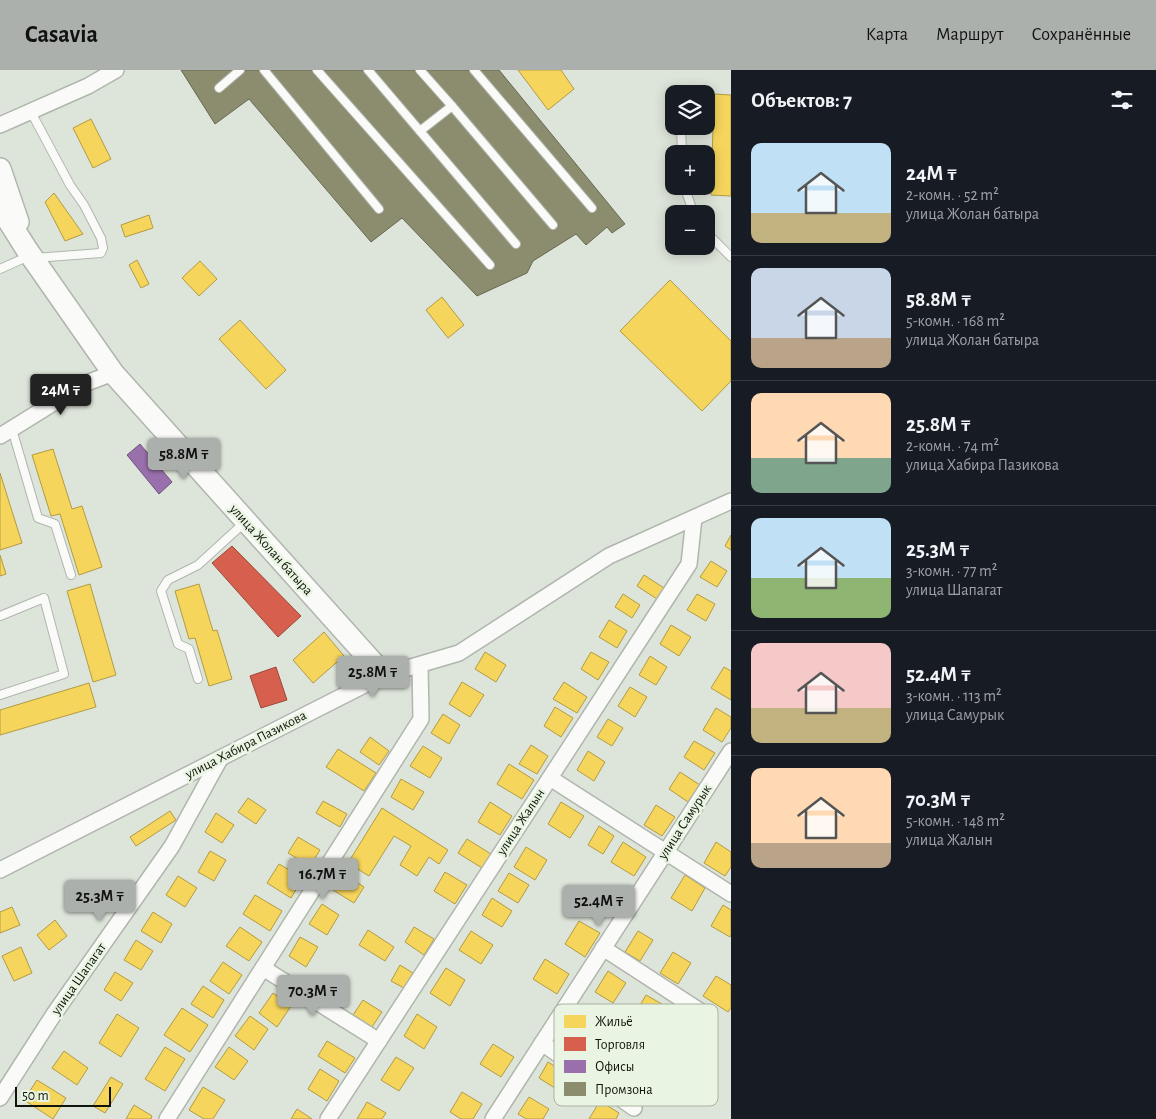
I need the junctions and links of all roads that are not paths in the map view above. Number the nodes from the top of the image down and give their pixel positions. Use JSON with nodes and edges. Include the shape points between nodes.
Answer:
{"nodes":[{"id":1,"x":240,"y":70,"type":"edge"},
{"id":2,"x":264,"y":70,"type":"edge"},
{"id":3,"x":317,"y":70,"type":"edge"},
{"id":4,"x":368,"y":70,"type":"edge"},
{"id":5,"x":420,"y":70,"type":"edge"},
{"id":6,"x":474,"y":70,"type":"edge"},
{"id":7,"x":113,"y":71,"type":"edge"},
{"id":8,"x":219,"y":88,"type":"dead end"},
{"id":9,"x":452,"y":106,"type":"junction"},
{"id":10,"x":31,"y":112,"type":"junction"},
{"id":11,"x":0,"y":125,"type":"edge"},
{"id":12,"x":420,"y":131,"type":"junction"},
{"id":13,"x":0,"y":169,"type":"edge"},
{"id":14,"x":0,"y":207,"type":"edge"},
{"id":15,"x":592,"y":208,"type":"dead end"},
{"id":16,"x":379,"y":210,"type":"dead end"},
{"id":17,"x":553,"y":225,"type":"dead end"},
{"id":18,"x":715,"y":241,"type":"edge"},
{"id":19,"x":516,"y":244,"type":"dead end"},
{"id":20,"x":31,"y":255,"type":"junction"},
{"id":21,"x":731,"y":257,"type":"edge"},
{"id":22,"x":490,"y":265,"type":"dead end"},
{"id":23,"x":0,"y":269,"type":"edge"},
{"id":24,"x":113,"y":373,"type":"junction"},
{"id":25,"x":6,"y":433,"type":"edge"},
{"id":26,"x":731,"y":501,"type":"edge"},
{"id":27,"x":694,"y":518,"type":"junction"},
{"id":28,"x":246,"y":521,"type":"junction"},
{"id":29,"x":71,"y":575,"type":"dead end"},
{"id":30,"x":0,"y":616,"type":"edge"},
{"id":31,"x":420,"y":665,"type":"junction"},
{"id":32,"x":384,"y":675,"type":"junction"},
{"id":33,"x":198,"y":679,"type":"dead end"},
{"id":34,"x":0,"y":695,"type":"edge"},
{"id":35,"x":731,"y":751,"type":"edge"},
{"id":36,"x":220,"y":759,"type":"junction"},
{"id":37,"x":550,"y":778,"type":"junction"},
{"id":38,"x":666,"y":852,"type":"junction"},
{"id":39,"x":0,"y":870,"type":"edge"},
{"id":40,"x":731,"y":894,"type":"edge"},
{"id":41,"x":603,"y":948,"type":"junction"},
{"id":42,"x":262,"y":968,"type":"junction"},
{"id":43,"x":567,"y":1004,"type":"edge"},
{"id":44,"x":689,"y":1004,"type":"edge"},
{"id":45,"x":554,"y":1024,"type":"edge"},
{"id":46,"x":379,"y":1041,"type":"junction"},
{"id":47,"x":542,"y":1043,"type":"junction"},
{"id":48,"x":554,"y":1051,"type":"edge"},
{"id":49,"x":0,"y":1098,"type":"edge"},
{"id":50,"x":631,"y":1106,"type":"edge"},
{"id":51,"x":634,"y":1108,"type":"dead end"},
{"id":52,"x":167,"y":1119,"type":"edge"},
{"id":53,"x":328,"y":1119,"type":"edge"},
{"id":54,"x":493,"y":1119,"type":"edge"}],
"edges":[{"from":1,"to":8,"type":"lane"},
{"from":2,"to":16,"type":"lane"},
{"from":3,"to":22,"type":"lane"},
{"from":4,"to":12,"type":"lane"},
{"from":5,"to":9,"type":"lane"},
{"from":6,"to":15,"type":"lane"},
{"from":7,"to":10,"type":"street"},
{"from":9,"to":12,"type":"lane"},
{"from":9,"to":17,"type":"lane"},
{"from":10,"to":11,"type":"street"},
{"from":10,"to":20,"type":"lane","via":[[97,229],[103,248],[101,253]]},
{"from":12,"to":19,"type":"lane"},
{"from":13,"to":20,"type":"street"},
{"from":14,"to":20,"type":"street","name":"улица Жолан батыра"},
{"from":18,"to":21,"type":"lane"},
{"from":20,"to":23,"type":"lane"},
{"from":20,"to":24,"type":"street","name":"улица Жолан батыра"},
{"from":24,"to":25,"type":"street","via":[[84,384]]},
{"from":24,"to":28,"type":"street","name":"улица Жолан батыра"},
{"from":25,"to":29,"type":"lane","via":[[38,518],[54,524]]},
{"from":26,"to":27,"type":"street","name":"улица Хабира Пазикова"},
{"from":27,"to":31,"type":"street","name":"улица Хабира Пазикова","via":[[609,556],[459,653]]},
{"from":27,"to":37,"type":"street","name":"улица Жалын","via":[[689,564]]},
{"from":28,"to":32,"type":"street","name":"улица Жолан батыра"},
{"from":28,"to":33,"type":"lane","via":[[198,565],[168,580],[160,591],[178,644],[189,649]]},
{"from":30,"to":34,"type":"lane","via":[[44,598],[64,674]]},
{"from":31,"to":32,"type":"street","name":"улица Хабира Пазикова"},
{"from":31,"to":42,"type":"street","via":[[421,719]]},
{"from":32,"to":36,"type":"street","name":"улица Хабира Пазикова"},
{"from":35,"to":38,"type":"street","name":"улица Самурык"},
{"from":36,"to":39,"type":"street","name":"улица Хабира Пазикова"},
{"from":36,"to":49,"type":"street","name":"улица Шапагат","via":[[172,846],[54,1014]]},
{"from":37,"to":38,"type":"street"},
{"from":37,"to":46,"type":"street","name":"улица Жалын"},
{"from":38,"to":40,"type":"street"},
{"from":38,"to":41,"type":"street","name":"улица Самурык"},
{"from":41,"to":43,"type":"street","name":"улица Самурык"},
{"from":41,"to":44,"type":"street"},
{"from":42,"to":46,"type":"street"},
{"from":42,"to":52,"type":"street"},
{"from":45,"to":47,"type":"street","name":"улица Самурык"},
{"from":46,"to":53,"type":"street","name":"улица Жалын"},
{"from":47,"to":48,"type":"street"},
{"from":47,"to":54,"type":"street","name":"улица Самурык"},
{"from":50,"to":51,"type":"street"}]}
